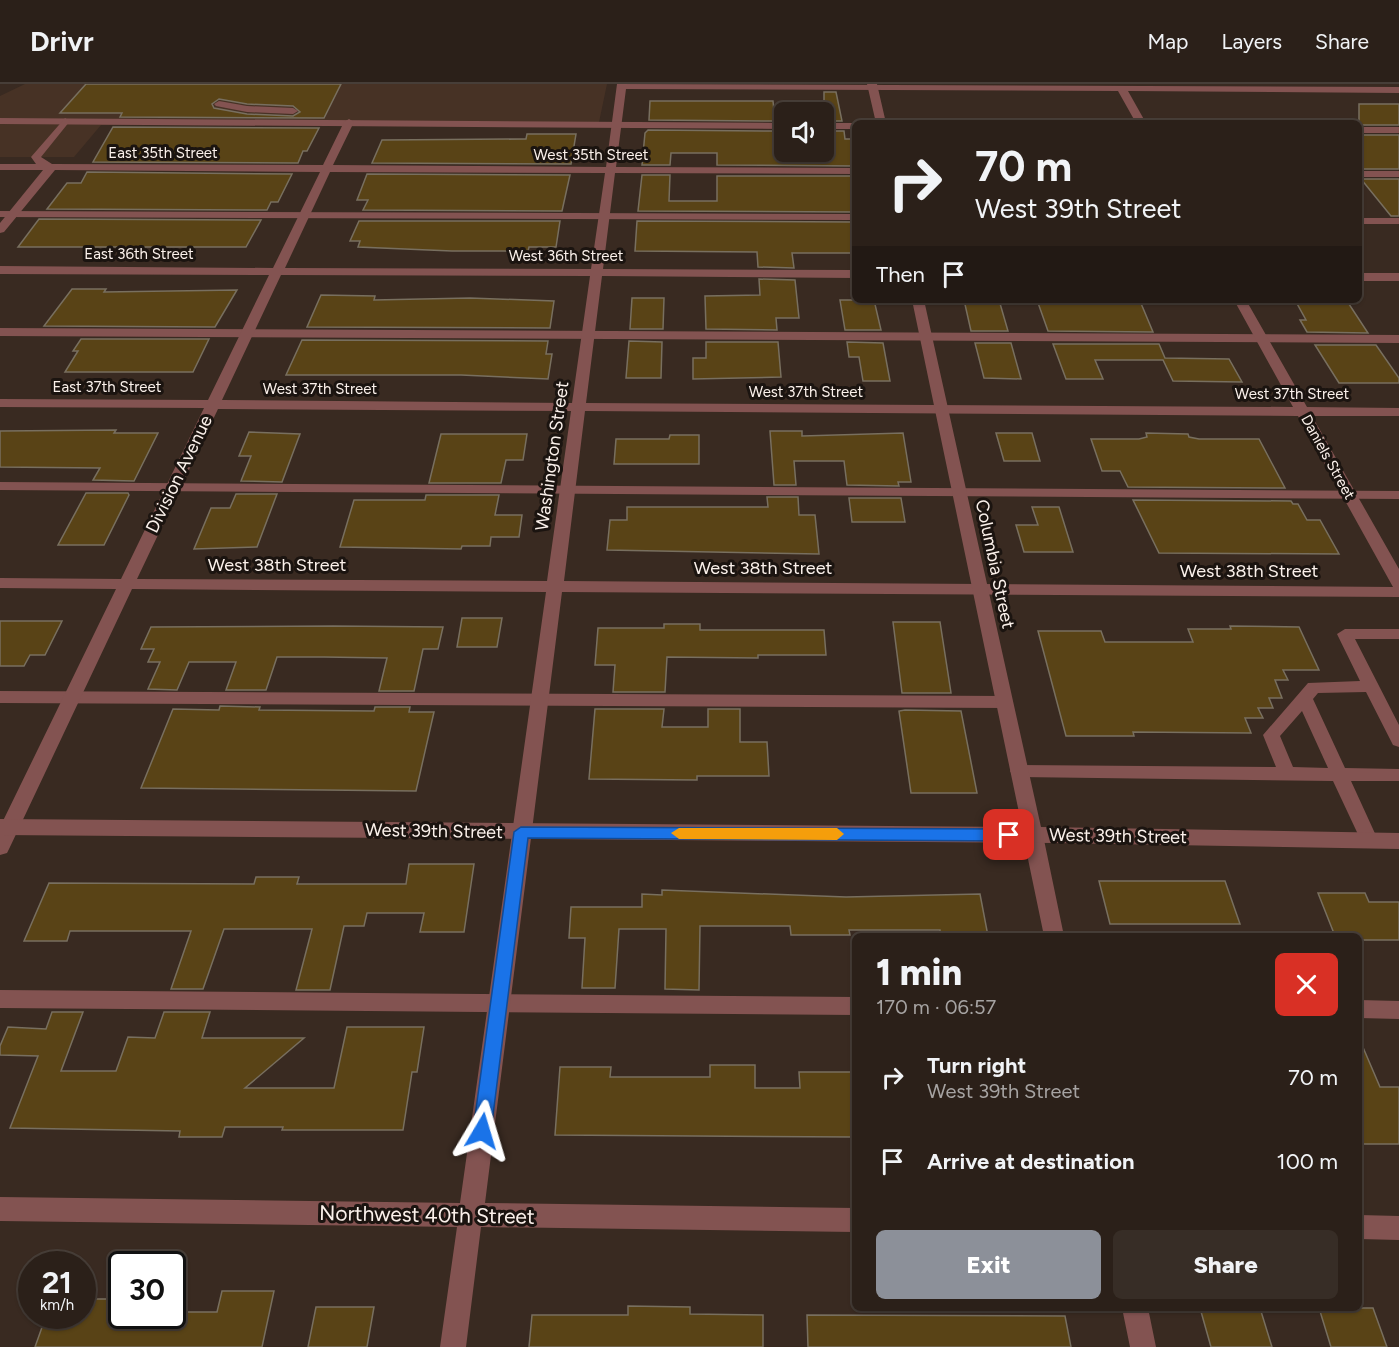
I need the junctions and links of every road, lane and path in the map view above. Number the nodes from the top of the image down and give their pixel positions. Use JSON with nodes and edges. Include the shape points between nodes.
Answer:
{"nodes":[{"id":1,"x":622,"y":85,"type":"edge"},
{"id":2,"x":873,"y":85,"type":"edge"},
{"id":3,"x":1120,"y":87,"type":"edge"},
{"id":4,"x":1399,"y":90,"type":"edge"},
{"id":5,"x":219,"y":104,"type":"dead end"},
{"id":6,"x":300,"y":112,"type":"dead end"},
{"id":7,"x":311,"y":112,"type":"dead end"},
{"id":8,"x":879,"y":120,"type":"edge"},
{"id":9,"x":1139,"y":120,"type":"edge"},
{"id":10,"x":0,"y":121,"type":"edge"},
{"id":11,"x":65,"y":121,"type":"junction"},
{"id":12,"x":350,"y":122,"type":"junction"},
{"id":13,"x":616,"y":126,"type":"junction"},
{"id":14,"x":774,"y":126,"type":"edge"},
{"id":15,"x":834,"y":126,"type":"edge"},
{"id":16,"x":852,"y":126,"type":"edge"},
{"id":17,"x":1362,"y":130,"type":"edge"},
{"id":18,"x":1399,"y":130,"type":"edge"},
{"id":19,"x":0,"y":167,"type":"edge"},
{"id":20,"x":51,"y":168,"type":"junction"},
{"id":21,"x":327,"y":169,"type":"junction"},
{"id":22,"x":610,"y":170,"type":"junction"},
{"id":23,"x":852,"y":171,"type":"edge"},
{"id":24,"x":1362,"y":174,"type":"edge"},
{"id":25,"x":1399,"y":174,"type":"edge"},
{"id":26,"x":0,"y":214,"type":"edge"},
{"id":27,"x":13,"y":214,"type":"junction"},
{"id":28,"x":304,"y":216,"type":"junction"},
{"id":29,"x":604,"y":217,"type":"junction"},
{"id":30,"x":852,"y":217,"type":"edge"},
{"id":31,"x":1362,"y":221,"type":"edge"},
{"id":32,"x":1399,"y":221,"type":"edge"},
{"id":33,"x":0,"y":230,"type":"edge"},
{"id":34,"x":0,"y":270,"type":"edge"},
{"id":35,"x":277,"y":272,"type":"junction"},
{"id":36,"x":596,"y":273,"type":"junction"},
{"id":37,"x":852,"y":274,"type":"edge"},
{"id":38,"x":1362,"y":277,"type":"edge"},
{"id":39,"x":1399,"y":277,"type":"edge"},
{"id":40,"x":919,"y":303,"type":"edge"},
{"id":41,"x":1242,"y":303,"type":"edge"},
{"id":42,"x":0,"y":332,"type":"edge"},
{"id":43,"x":248,"y":333,"type":"junction"},
{"id":44,"x":588,"y":335,"type":"junction"},
{"id":45,"x":926,"y":336,"type":"junction"},
{"id":46,"x":1262,"y":338,"type":"junction"},
{"id":47,"x":1399,"y":339,"type":"edge"},
{"id":48,"x":0,"y":403,"type":"edge"},
{"id":49,"x":213,"y":404,"type":"junction"},
{"id":50,"x":579,"y":407,"type":"junction"},
{"id":51,"x":942,"y":409,"type":"junction"},
{"id":52,"x":1302,"y":411,"type":"junction"},
{"id":53,"x":1399,"y":412,"type":"edge"},
{"id":54,"x":0,"y":486,"type":"edge"},
{"id":55,"x":174,"y":487,"type":"junction"},
{"id":56,"x":567,"y":489,"type":"junction"},
{"id":57,"x":959,"y":491,"type":"junction"},
{"id":58,"x":1349,"y":494,"type":"junction"},
{"id":59,"x":1399,"y":495,"type":"edge"},
{"id":60,"x":0,"y":583,"type":"edge"},
{"id":61,"x":1399,"y":583,"type":"edge"},
{"id":62,"x":127,"y":584,"type":"junction"},
{"id":63,"x":554,"y":586,"type":"junction"},
{"id":64,"x":980,"y":589,"type":"junction"},
{"id":65,"x":1399,"y":592,"type":"edge"},
{"id":66,"x":1399,"y":634,"type":"edge"},
{"id":67,"x":1371,"y":686,"type":"junction"},
{"id":68,"x":0,"y":697,"type":"edge"},
{"id":69,"x":72,"y":697,"type":"junction"},
{"id":70,"x":1304,"y":697,"type":"junction"},
{"id":71,"x":539,"y":700,"type":"junction"},
{"id":72,"x":1005,"y":702,"type":"junction"},
{"id":73,"x":1399,"y":741,"type":"edge"},
{"id":74,"x":1020,"y":771,"type":"junction"},
{"id":75,"x":1287,"y":774,"type":"junction"},
{"id":76,"x":1340,"y":775,"type":"junction"},
{"id":77,"x":1399,"y":775,"type":"edge"},
{"id":78,"x":5,"y":827,"type":"edge"},
{"id":79,"x":521,"y":832,"type":"junction"},
{"id":80,"x":1033,"y":835,"type":"junction"},
{"id":81,"x":1369,"y":840,"type":"junction"},
{"id":82,"x":1399,"y":841,"type":"edge"},
{"id":83,"x":0,"y":847,"type":"edge"},
{"id":84,"x":1053,"y":933,"type":"edge"},
{"id":85,"x":0,"y":999,"type":"edge"},
{"id":86,"x":498,"y":1004,"type":"junction"},
{"id":87,"x":852,"y":1006,"type":"edge"},
{"id":88,"x":1362,"y":1009,"type":"edge"},
{"id":89,"x":1399,"y":1010,"type":"edge"},
{"id":90,"x":0,"y":1209,"type":"edge"},
{"id":91,"x":471,"y":1216,"type":"junction"},
{"id":92,"x":852,"y":1220,"type":"edge"},
{"id":93,"x":1362,"y":1227,"type":"edge"},
{"id":94,"x":1399,"y":1228,"type":"edge"},
{"id":95,"x":1136,"y":1311,"type":"edge"},
{"id":96,"x":453,"y":1347,"type":"edge"},
{"id":97,"x":1143,"y":1347,"type":"edge"}],
"edges":[{"from":1,"to":2,"type":"street"},
{"from":1,"to":13,"type":"street","name":"Washington Street"},
{"from":2,"to":3,"type":"street"},
{"from":2,"to":8,"type":"street"},
{"from":3,"to":4,"type":"street"},
{"from":3,"to":9,"type":"street"},
{"from":5,"to":6,"type":"lane"},
{"from":7,"to":12,"type":"lane","via":[[347,115]]},
{"from":10,"to":11,"type":"lane"},
{"from":11,"to":12,"type":"lane"},
{"from":11,"to":20,"type":"street","via":[[36,157]]},
{"from":12,"to":13,"type":"lane"},
{"from":12,"to":21,"type":"street","name":"Division Avenue"},
{"from":13,"to":14,"type":"lane"},
{"from":13,"to":22,"type":"street","name":"Washington Street"},
{"from":15,"to":16,"type":"lane"},
{"from":17,"to":18,"type":"lane"},
{"from":19,"to":20,"type":"street","name":"East 35th Street"},
{"from":20,"to":21,"type":"street","name":"East 35th Street"},
{"from":20,"to":27,"type":"street"},
{"from":21,"to":22,"type":"street","name":"West 35th Street"},
{"from":21,"to":28,"type":"street","name":"Division Avenue"},
{"from":22,"to":23,"type":"street","name":"West 35th Street"},
{"from":22,"to":29,"type":"street","name":"Washington Street"},
{"from":24,"to":25,"type":"street"},
{"from":26,"to":27,"type":"lane"},
{"from":27,"to":28,"type":"lane"},
{"from":27,"to":33,"type":"street"},
{"from":28,"to":29,"type":"lane"},
{"from":28,"to":35,"type":"street","name":"Division Avenue"},
{"from":29,"to":30,"type":"lane"},
{"from":29,"to":36,"type":"street","name":"Washington Street"},
{"from":31,"to":32,"type":"lane"},
{"from":34,"to":35,"type":"street","name":"East 36th Street"},
{"from":35,"to":36,"type":"street","name":"West 36th Street"},
{"from":35,"to":43,"type":"street","name":"Division Avenue"},
{"from":36,"to":37,"type":"street","name":"West 36th Street"},
{"from":36,"to":44,"type":"street","name":"Washington Street"},
{"from":38,"to":39,"type":"street"},
{"from":40,"to":45,"type":"street","name":"Columbia Street"},
{"from":41,"to":46,"type":"street","name":"Daniels Street"},
{"from":42,"to":43,"type":"lane"},
{"from":43,"to":44,"type":"lane"},
{"from":43,"to":49,"type":"street","name":"Division Avenue"},
{"from":44,"to":45,"type":"lane"},
{"from":44,"to":50,"type":"street","name":"Washington Street"},
{"from":45,"to":46,"type":"lane"},
{"from":45,"to":51,"type":"street","name":"Columbia Street"},
{"from":46,"to":47,"type":"lane"},
{"from":46,"to":52,"type":"street","name":"Daniels Street"},
{"from":48,"to":49,"type":"street","name":"East 37th Street"},
{"from":49,"to":50,"type":"street","name":"West 37th Street"},
{"from":49,"to":55,"type":"street","name":"Division Avenue"},
{"from":50,"to":51,"type":"street","name":"West 37th Street"},
{"from":50,"to":56,"type":"street","name":"Washington Street"},
{"from":51,"to":52,"type":"street","name":"West 37th Street"},
{"from":51,"to":57,"type":"street","name":"Columbia Street"},
{"from":52,"to":53,"type":"street","name":"West 37th Street"},
{"from":52,"to":58,"type":"street","name":"Daniels Street"},
{"from":54,"to":55,"type":"lane"},
{"from":55,"to":56,"type":"lane"},
{"from":55,"to":62,"type":"street","name":"Division Avenue"},
{"from":56,"to":57,"type":"lane"},
{"from":56,"to":63,"type":"street","name":"Washington Street"},
{"from":57,"to":58,"type":"lane"},
{"from":57,"to":64,"type":"street","name":"Columbia Street"},
{"from":58,"to":59,"type":"lane"},
{"from":58,"to":61,"type":"street","name":"Daniels Street"},
{"from":60,"to":62,"type":"street","name":"West 38th Street"},
{"from":62,"to":63,"type":"street","name":"West 38th Street"},
{"from":62,"to":69,"type":"street","name":"Division Avenue"},
{"from":63,"to":64,"type":"street","name":"West 38th Street"},
{"from":63,"to":71,"type":"street","name":"Washington Street"},
{"from":64,"to":65,"type":"street","name":"West 38th Street"},
{"from":64,"to":72,"type":"street","name":"Columbia Street"},
{"from":66,"to":67,"type":"lane","via":[[1344,634]]},
{"from":67,"to":70,"type":"lane","via":[[1314,687]]},
{"from":67,"to":73,"type":"lane"},
{"from":68,"to":69,"type":"lane"},
{"from":69,"to":71,"type":"lane"},
{"from":69,"to":78,"type":"street","name":"Division Avenue"},
{"from":70,"to":75,"type":"lane","via":[[1271,735]]},
{"from":70,"to":76,"type":"lane"},
{"from":71,"to":72,"type":"lane"},
{"from":71,"to":79,"type":"street","name":"Washington Street"},
{"from":72,"to":74,"type":"street","name":"Columbia Street"},
{"from":74,"to":75,"type":"lane"},
{"from":74,"to":80,"type":"street","name":"Columbia Street"},
{"from":75,"to":76,"type":"lane"},
{"from":76,"to":77,"type":"lane"},
{"from":76,"to":81,"type":"lane"},
{"from":78,"to":79,"type":"street","name":"West 39th Street"},
{"from":78,"to":83,"type":"street","name":"Division Avenue"},
{"from":79,"to":80,"type":"street","name":"West 39th Street"},
{"from":79,"to":86,"type":"street","name":"Washington Street"},
{"from":80,"to":81,"type":"street","name":"West 39th Street"},
{"from":80,"to":84,"type":"street","name":"Columbia Street"},
{"from":81,"to":82,"type":"street","name":"West 39th Street"},
{"from":85,"to":86,"type":"lane"},
{"from":86,"to":87,"type":"lane"},
{"from":86,"to":91,"type":"street","name":"Washington Street"},
{"from":88,"to":89,"type":"lane"},
{"from":90,"to":91,"type":"street","name":"Northwest 40th Street"},
{"from":91,"to":92,"type":"street","name":"Northwest 40th Street"},
{"from":91,"to":96,"type":"street","name":"Washington Street"},
{"from":93,"to":94,"type":"street"},
{"from":95,"to":97,"type":"street"}]}
